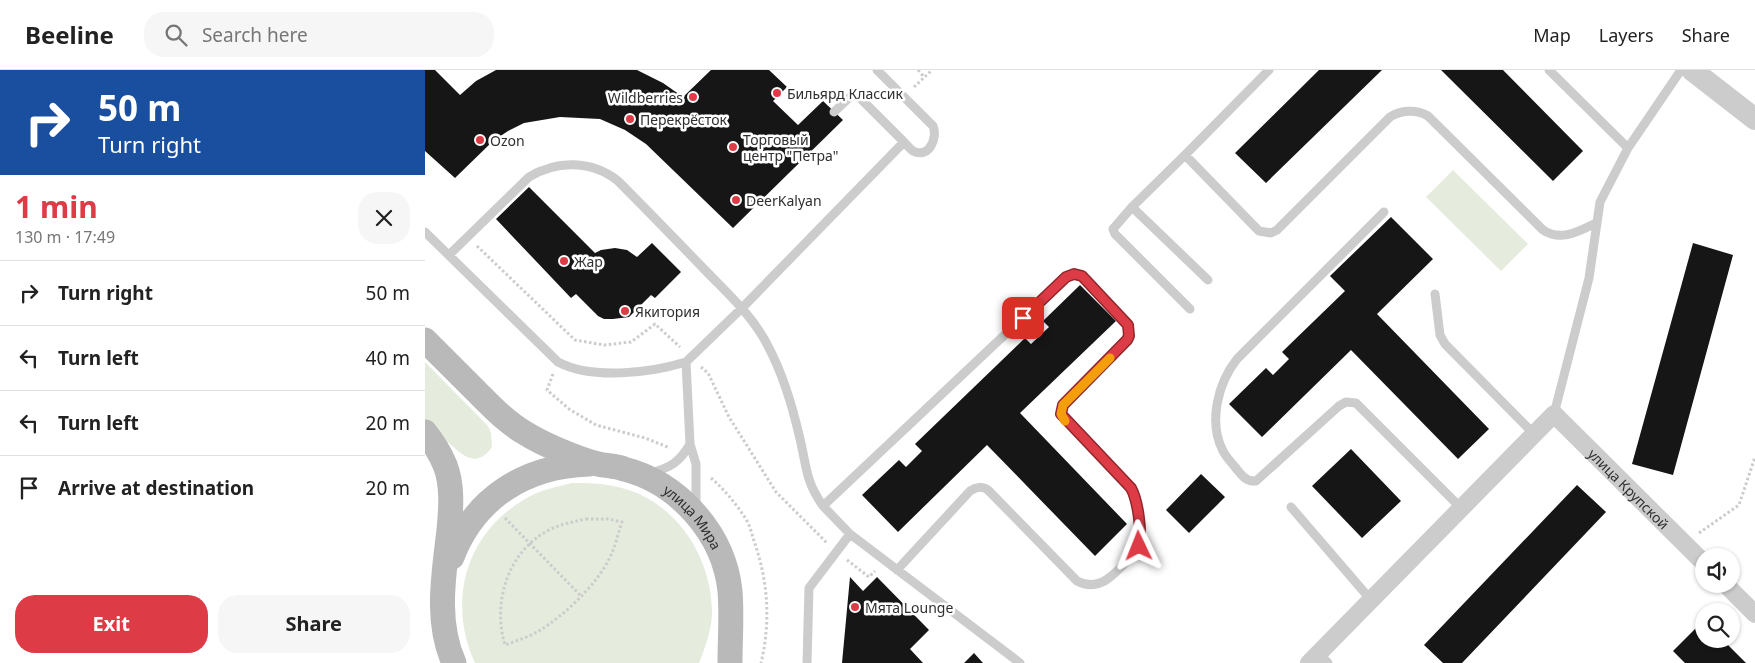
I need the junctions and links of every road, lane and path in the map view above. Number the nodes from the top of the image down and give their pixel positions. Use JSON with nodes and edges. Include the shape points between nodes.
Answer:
{"nodes":[{"id":1,"x":877,"y":70,"type":"edge"},
{"id":2,"x":918,"y":70,"type":"edge"},
{"id":3,"x":931,"y":70,"type":"edge"},
{"id":4,"x":1269,"y":70,"type":"edge"},
{"id":5,"x":1549,"y":70,"type":"edge"},
{"id":6,"x":1681,"y":70,"type":"edge"},
{"id":7,"x":1692,"y":70,"type":"edge"},
{"id":8,"x":834,"y":112,"type":"dead end"},
{"id":9,"x":1755,"y":119,"type":"edge"},
{"id":10,"x":904,"y":142,"type":"junction"},
{"id":11,"x":1628,"y":148,"type":"junction"},
{"id":12,"x":1185,"y":155,"type":"junction"},
{"id":13,"x":1132,"y":207,"type":"junction"},
{"id":14,"x":1385,"y":212,"type":"dead end"},
{"id":15,"x":1596,"y":223,"type":"junction"},
{"id":16,"x":425,"y":232,"type":"edge"},
{"id":17,"x":449,"y":255,"type":"junction"},
{"id":18,"x":1208,"y":280,"type":"dead end"},
{"id":19,"x":1435,"y":294,"type":"dead end"},
{"id":20,"x":742,"y":308,"type":"junction"},
{"id":21,"x":1190,"y":309,"type":"dead end"},
{"id":22,"x":425,"y":340,"type":"edge"},
{"id":23,"x":686,"y":362,"type":"junction"},
{"id":24,"x":1554,"y":414,"type":"junction"},
{"id":25,"x":425,"y":432,"type":"edge"},
{"id":26,"x":1535,"y":435,"type":"junction"},
{"id":27,"x":690,"y":444,"type":"junction"},
{"id":28,"x":1755,"y":457,"type":"edge"},
{"id":29,"x":597,"y":464,"type":"junction"},
{"id":30,"x":643,"y":475,"type":"junction"},
{"id":31,"x":489,"y":502,"type":"junction"},
{"id":32,"x":823,"y":506,"type":"junction"},
{"id":33,"x":1291,"y":508,"type":"dead end"},
{"id":34,"x":1462,"y":508,"type":"junction"},
{"id":35,"x":696,"y":513,"type":"junction"},
{"id":36,"x":850,"y":534,"type":"junction"},
{"id":37,"x":1684,"y":543,"type":"junction"},
{"id":38,"x":530,"y":544,"type":"junction"},
{"id":39,"x":1695,"y":554,"type":"edge"},
{"id":40,"x":897,"y":570,"type":"junction"},
{"id":41,"x":1734,"y":593,"type":"edge"},
{"id":42,"x":442,"y":596,"type":"junction"},
{"id":43,"x":581,"y":596,"type":"junction"},
{"id":44,"x":1371,"y":600,"type":"junction"},
{"id":45,"x":1755,"y":614,"type":"edge"},
{"id":46,"x":731,"y":618,"type":"junction"},
{"id":47,"x":443,"y":624,"type":"junction"},
{"id":48,"x":1319,"y":660,"type":"edge"},
{"id":49,"x":439,"y":663,"type":"edge"},
{"id":50,"x":454,"y":663,"type":"edge"},
{"id":51,"x":719,"y":663,"type":"edge"},
{"id":52,"x":730,"y":663,"type":"edge"},
{"id":53,"x":807,"y":663,"type":"edge"},
{"id":54,"x":1020,"y":663,"type":"edge"}],
"edges":[{"from":1,"to":10,"type":"lane","via":[[930,122],[935,131],[934,142],[925,151],[912,150]]},
{"from":2,"to":3,"type":"path","via":[[924,77]]},
{"from":4,"to":12,"type":"lane"},
{"from":5,"to":11,"type":"lane"},
{"from":6,"to":11,"type":"lane"},
{"from":7,"to":9,"type":"street"},
{"from":8,"to":10,"type":"lane","via":[[851,96],[859,97]]},
{"from":10,"to":20,"type":"lane"},
{"from":11,"to":15,"type":"lane","via":[[1602,196]]},
{"from":12,"to":13,"type":"lane"},
{"from":12,"to":15,"type":"lane","via":[[1259,231],[1271,233],[1390,117],[1403,112],[1422,113],[1543,230],[1563,236]]},
{"from":13,"to":18,"type":"lane"},
{"from":13,"to":21,"type":"lane","via":[[1113,227],[1113,232]]},
{"from":14,"to":34,"type":"lane","via":[[1230,368],[1218,398],[1216,416],[1220,445],[1243,478],[1256,481],[1339,406],[1346,402],[1356,403]]},
{"from":15,"to":24,"type":"lane","via":[[1589,278]]},
{"from":16,"to":17,"type":"lane"},
{"from":17,"to":20,"type":"lane","via":[[529,177],[549,168],[587,166],[617,180]]},
{"from":17,"to":23,"type":"lane","via":[[558,362],[591,371],[617,372],[658,369]]},
{"from":19,"to":26,"type":"lane","via":[[1442,340]]},
{"from":20,"to":23,"type":"lane"},
{"from":20,"to":32,"type":"lane","via":[[761,334],[775,362],[800,440],[809,483]]},
{"from":22,"to":29,"type":"main road","name":"улица Мира","via":[[500,414],[525,433]]},
{"from":23,"to":27,"type":"lane"},
{"from":24,"to":26,"type":"street"},
{"from":24,"to":37,"type":"street","name":"улица Крупской"},
{"from":25,"to":42,"type":"main road","name":"улица Мира","via":[[445,465],[450,487],[451,510]]},
{"from":26,"to":34,"type":"street"},
{"from":27,"to":30,"type":"lane","via":[[675,464]]},
{"from":27,"to":35,"type":"lane","via":[[696,464]]},
{"from":28,"to":37,"type":"path","via":[[1739,505]]},
{"from":29,"to":30,"type":"main road","name":"улица Мира"},
{"from":29,"to":31,"type":"main road","name":"улица Мира","via":[[570,464],[543,470],[516,481]]},
{"from":30,"to":35,"type":"main road","name":"улица Мира","via":[[675,494]]},
{"from":31,"to":38,"type":"path"},
{"from":31,"to":42,"type":"main road","name":"улица Мира","via":[[473,518],[458,542],[447,568]]},
{"from":32,"to":36,"type":"lane"},
{"from":32,"to":40,"type":"lane","via":[[1066,277],[1082,276],[1126,321],[1129,336],[1063,405],[1061,414],[1131,488],[1140,534],[1137,550],[1107,581],[1081,583],[989,490],[981,487],[970,491]]},
{"from":33,"to":44,"type":"lane"},
{"from":34,"to":44,"type":"street"},
{"from":35,"to":46,"type":"main road","name":"улица Мира","via":[[724,562]]},
{"from":36,"to":40,"type":"lane"},
{"from":36,"to":53,"type":"lane","via":[[809,588]]},
{"from":37,"to":39,"type":"street","name":"улица Крупской"},
{"from":38,"to":43,"type":"path"},
{"from":38,"to":43,"type":"path","via":[[565,523],[586,519],[622,522],[611,556]]},
{"from":38,"to":43,"type":"path","via":[[515,561],[502,598],[500,615],[505,645],[537,632]]},
{"from":40,"to":54,"type":"lane"},
{"from":41,"to":45,"type":"street"},
{"from":42,"to":47,"type":"main road","name":"улица Мира"},
{"from":44,"to":48,"type":"street"},
{"from":46,"to":51,"type":"main road","name":"улица Мира"},
{"from":46,"to":52,"type":"main road","name":"улица Мира"},
{"from":47,"to":49,"type":"main road"},
{"from":47,"to":50,"type":"main road","name":"улица Мира"}]}
